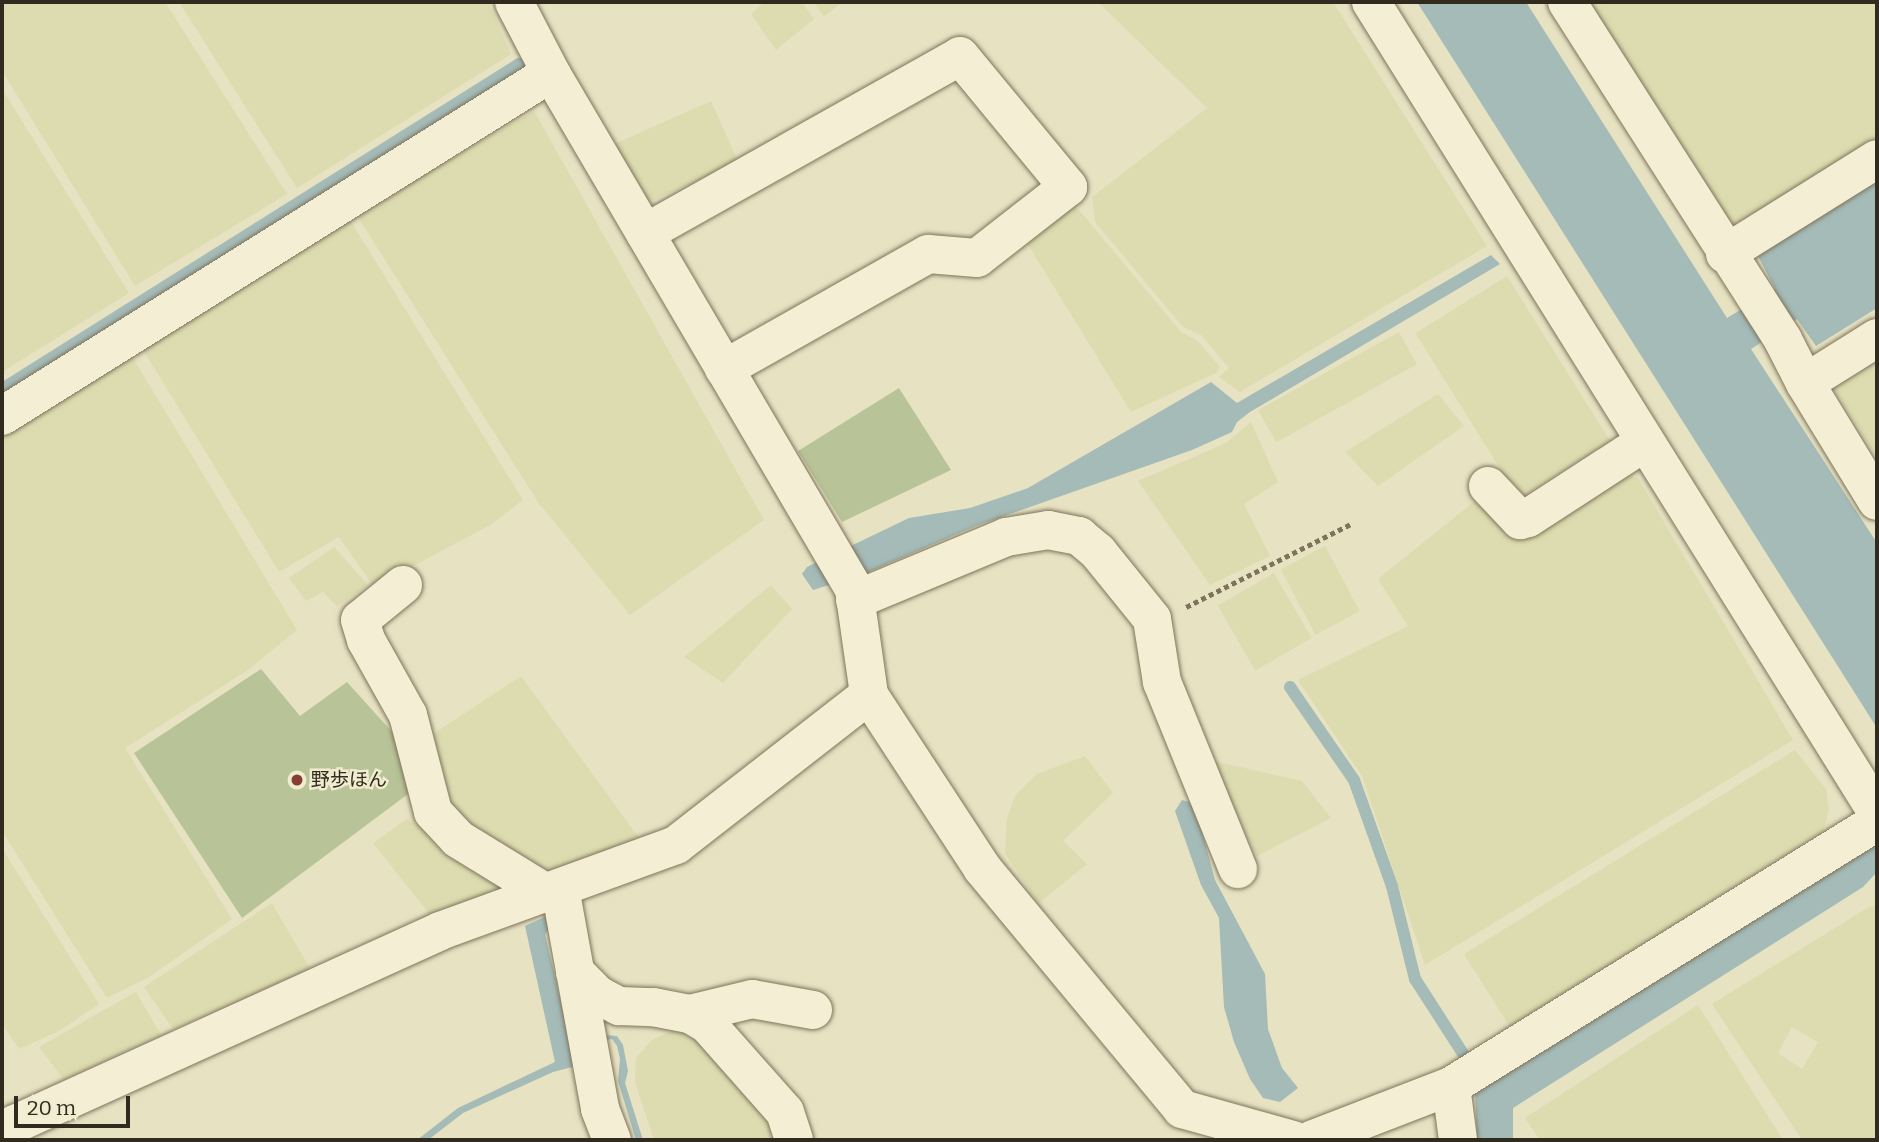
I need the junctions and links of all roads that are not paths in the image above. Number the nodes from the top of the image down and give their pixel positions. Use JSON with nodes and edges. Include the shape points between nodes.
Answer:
{"nodes":[{"id":1,"x":514,"y":2,"type":"edge"},
{"id":2,"x":1371,"y":2,"type":"edge"},
{"id":3,"x":1567,"y":2,"type":"edge"},
{"id":4,"x":551,"y":73,"type":"junction"},
{"id":5,"x":1877,"y":159,"type":"edge"},
{"id":6,"x":645,"y":233,"type":"junction"},
{"id":7,"x":1725,"y":254,"type":"junction"},
{"id":8,"x":1877,"y":338,"type":"edge"},
{"id":9,"x":724,"y":369,"type":"junction"},
{"id":10,"x":1805,"y":383,"type":"junction"},
{"id":11,"x":2,"y":416,"type":"edge"},
{"id":12,"x":1645,"y":442,"type":"junction"},
{"id":13,"x":1488,"y":486,"type":"dead end"},
{"id":14,"x":1877,"y":501,"type":"edge"},
{"id":15,"x":403,"y":585,"type":"dead end"},
{"id":16,"x":855,"y":600,"type":"junction"},
{"id":17,"x":869,"y":695,"type":"junction"},
{"id":18,"x":1877,"y":812,"type":"edge"},
{"id":19,"x":1877,"y":822,"type":"edge"},
{"id":20,"x":1238,"y":869,"type":"dead end"},
{"id":21,"x":553,"y":890,"type":"junction"},
{"id":22,"x":575,"y":972,"type":"junction"},
{"id":23,"x":813,"y":1010,"type":"dead end"},
{"id":24,"x":690,"y":1014,"type":"junction"},
{"id":25,"x":1451,"y":1086,"type":"junction"},
{"id":26,"x":1208,"y":1128,"type":"edge"},
{"id":27,"x":2,"y":1134,"type":"edge"},
{"id":28,"x":612,"y":1140,"type":"edge"},
{"id":29,"x":794,"y":1140,"type":"edge"},
{"id":30,"x":1293,"y":1140,"type":"edge"},
{"id":31,"x":1311,"y":1140,"type":"edge"},
{"id":32,"x":1458,"y":1140,"type":"edge"}],
"edges":[{"from":1,"to":4,"type":"street"},
{"from":2,"to":12,"type":"street"},
{"from":3,"to":7,"type":"street"},
{"from":4,"to":6,"type":"street"},
{"from":4,"to":11,"type":"street"},
{"from":5,"to":7,"type":"street"},
{"from":6,"to":9,"type":"street"},
{"from":6,"to":9,"type":"street","via":[[960,57],[1068,187],[977,258],[928,254]]},
{"from":7,"to":10,"type":"street","via":[[1783,340]]},
{"from":8,"to":10,"type":"street"},
{"from":9,"to":16,"type":"street","via":[[854,589]]},
{"from":10,"to":14,"type":"street"},
{"from":12,"to":13,"type":"street","via":[[1528,518],[1520,520]]},
{"from":12,"to":18,"type":"street"},
{"from":15,"to":21,"type":"street","via":[[360,620],[366,640],[408,715],[433,812],[458,839]]},
{"from":16,"to":17,"type":"street"},
{"from":16,"to":20,"type":"street","via":[[1006,537],[1048,530],[1079,536],[1098,552],[1152,619],[1162,682]]},
{"from":17,"to":21,"type":"street","via":[[676,845]]},
{"from":17,"to":26,"type":"street","via":[[982,868],[1182,1110]]},
{"from":19,"to":25,"type":"street"},
{"from":21,"to":22,"type":"street"},
{"from":21,"to":27,"type":"street","via":[[440,931],[28,1118]]},
{"from":22,"to":24,"type":"street","via":[[598,995],[619,1006]]},
{"from":22,"to":28,"type":"street","via":[[600,1108]]},
{"from":23,"to":24,"type":"street","via":[[752,999]]},
{"from":24,"to":29,"type":"street","via":[[708,1024],[785,1111]]},
{"from":25,"to":31,"type":"street"},
{"from":25,"to":32,"type":"street"},
{"from":26,"to":30,"type":"street"}]}
